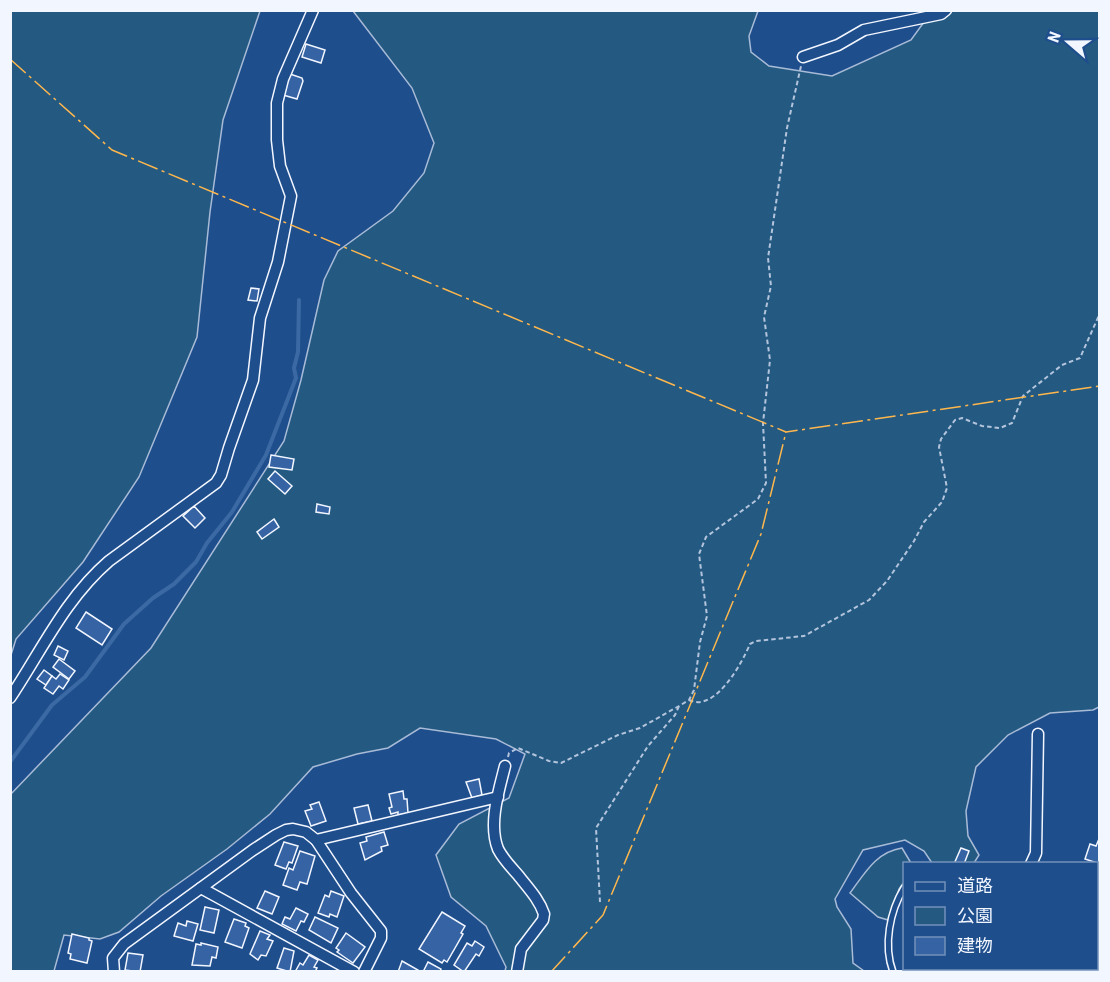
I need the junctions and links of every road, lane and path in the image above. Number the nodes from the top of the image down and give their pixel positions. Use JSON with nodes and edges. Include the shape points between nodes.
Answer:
{"nodes":[{"id":1,"x":313,"y":10,"type":"edge"},
{"id":2,"x":946,"y":10,"type":"edge"},
{"id":3,"x":803,"y":57,"type":"joint"},
{"id":4,"x":1100,"y":313,"type":"edge"},
{"id":5,"x":10,"y":698,"type":"edge"},
{"id":6,"x":689,"y":700,"type":"junction"},
{"id":7,"x":679,"y":706,"type":"junction"},
{"id":8,"x":1038,"y":734,"type":"dead end"},
{"id":9,"x":505,"y":766,"type":"joint"},
{"id":10,"x":498,"y":797,"type":"junction"},
{"id":11,"x":316,"y":840,"type":"junction"},
{"id":12,"x":1032,"y":862,"type":"edge"},
{"id":13,"x":201,"y":888,"type":"junction"},
{"id":14,"x":903,"y":890,"type":"edge"},
{"id":15,"x":600,"y":902,"type":"dead end"},
{"id":16,"x":114,"y":972,"type":"edge"},
{"id":17,"x":354,"y":972,"type":"edge"},
{"id":18,"x":364,"y":972,"type":"edge"},
{"id":19,"x":518,"y":972,"type":"edge"},
{"id":20,"x":892,"y":972,"type":"edge"}],
"edges":[{"from":1,"to":5,"type":"street","via":[[283,79],[277,103],[280,166],[291,196],[278,262],[260,318],[253,380],[221,475],[216,483],[93,574],[59,618]]},
{"from":2,"to":3,"type":"street","via":[[864,30],[838,45]]},
{"from":3,"to":6,"type":"path","via":[[787,128],[768,258],[771,286],[764,317],[770,360],[763,423],[766,483],[758,499],[706,537],[699,554],[707,616]]},
{"from":4,"to":6,"type":"path","via":[[1080,358],[1062,365],[1023,396],[1012,423],[1000,428],[962,418],[954,420],[939,447],[947,488],[942,502],[924,522],[887,581],[869,600],[804,636],[750,644],[741,665],[716,694],[705,702]]},
{"from":6,"to":7,"type":"path"},
{"from":7,"to":9,"type":"path","via":[[561,763],[518,748],[509,753]]},
{"from":7,"to":15,"type":"path","via":[[648,746],[596,828]]},
{"from":8,"to":12,"type":"street"},
{"from":9,"to":10,"type":"street"},
{"from":10,"to":11,"type":"street"},
{"from":10,"to":19,"type":"street","via":[[493,825],[498,847],[544,914],[521,949]]},
{"from":11,"to":13,"type":"street","via":[[306,832],[286,830]]},
{"from":11,"to":18,"type":"street","via":[[381,931]]},
{"from":13,"to":16,"type":"street","via":[[124,944],[113,958]]},
{"from":13,"to":17,"type":"street"},
{"from":14,"to":20,"type":"lane","via":[[892,912]]}]}
